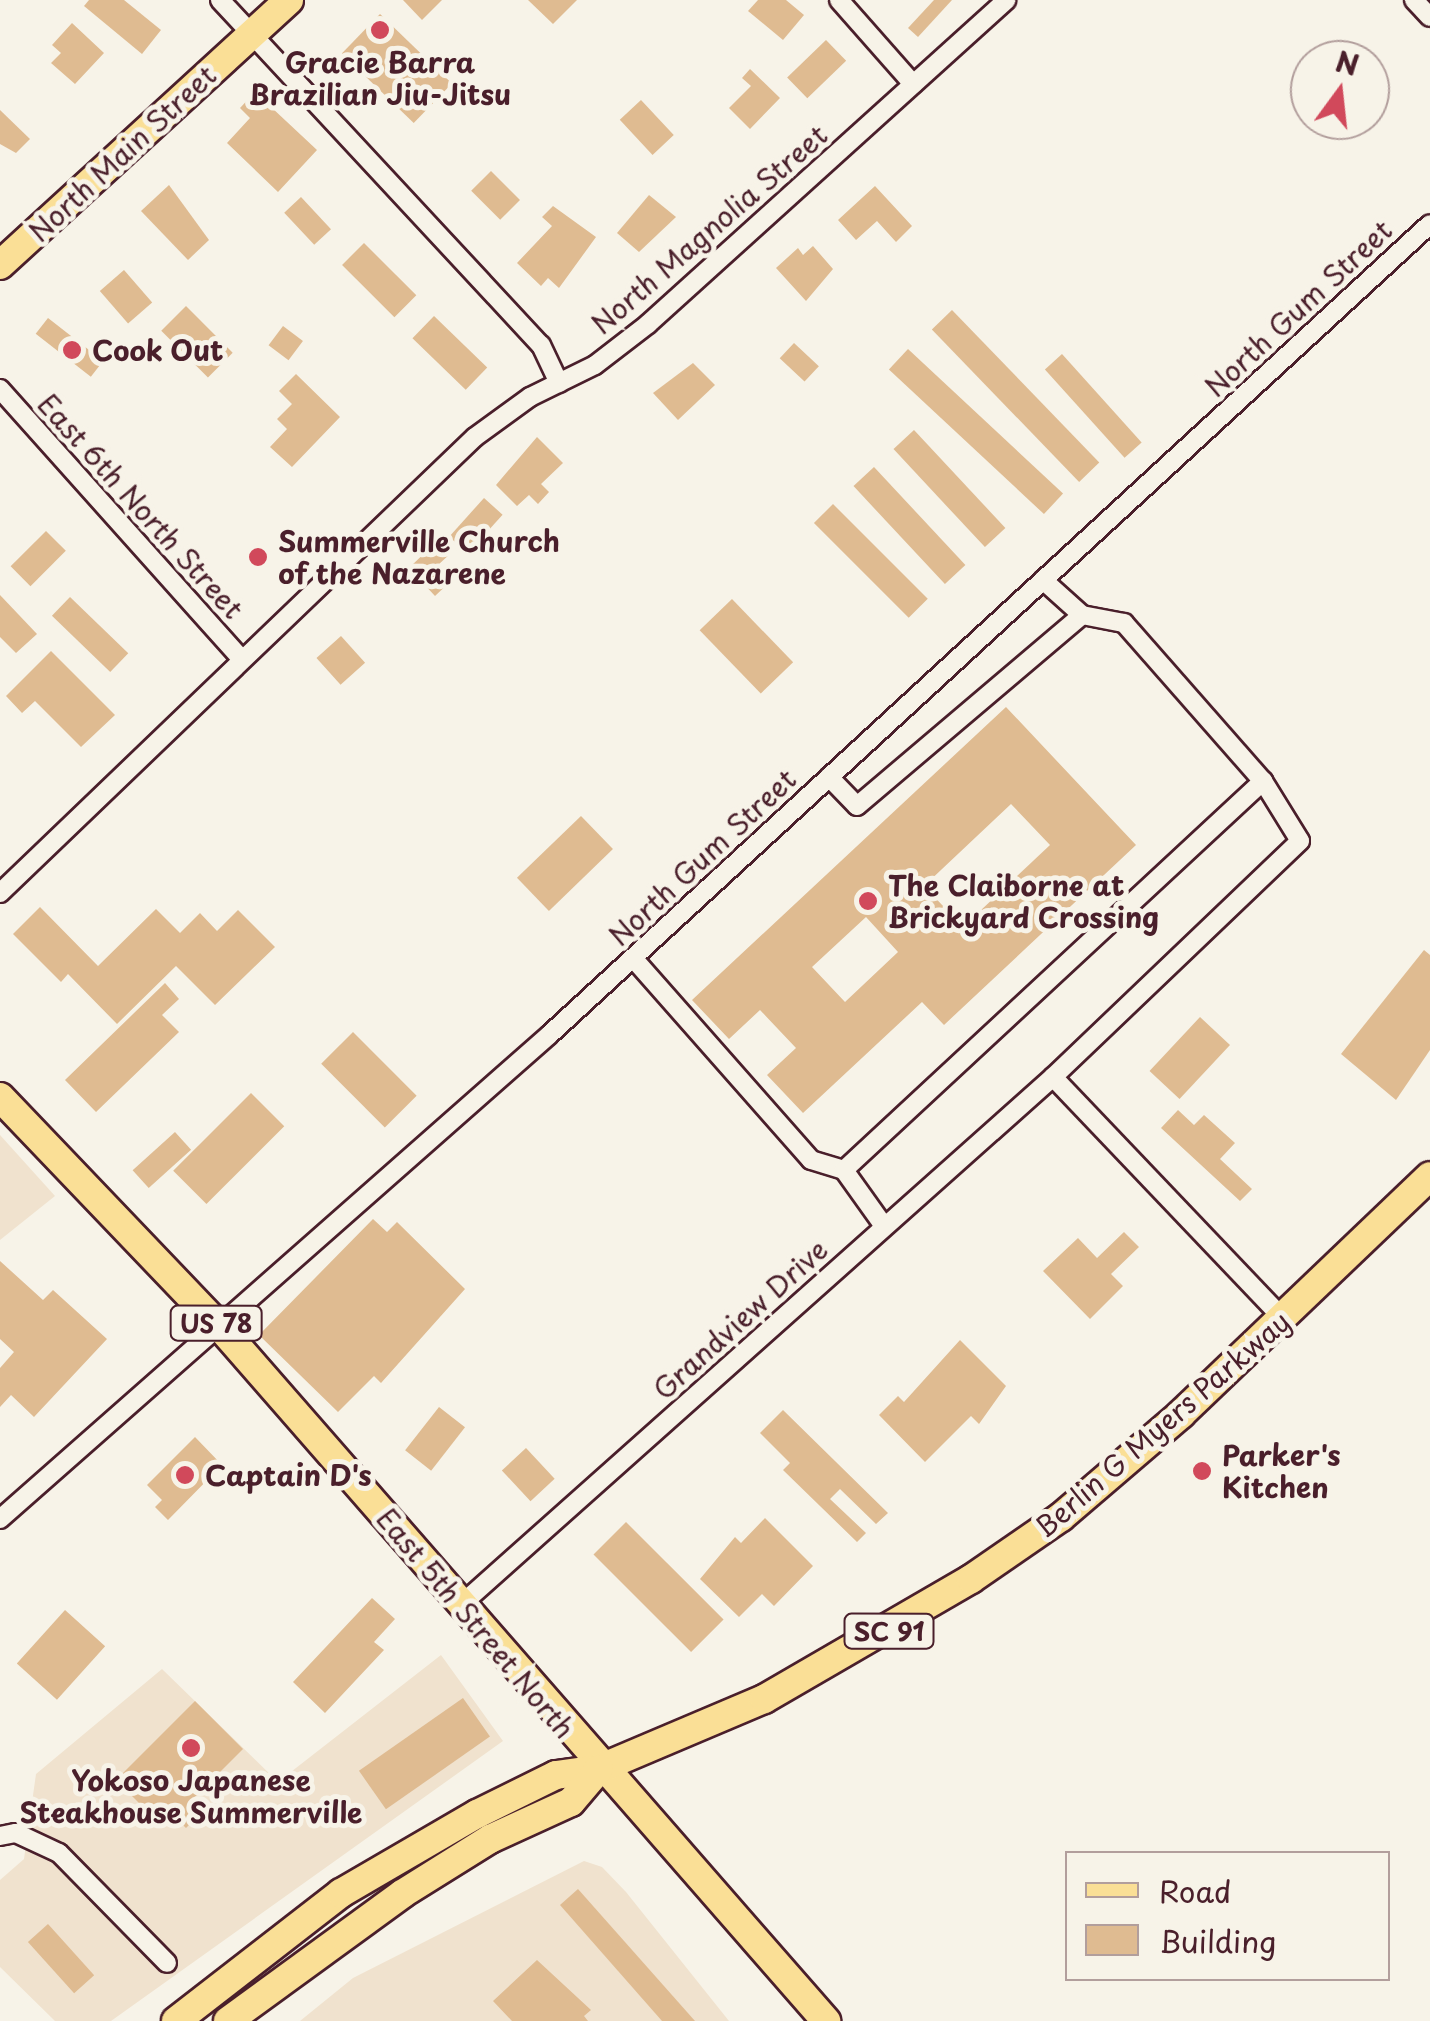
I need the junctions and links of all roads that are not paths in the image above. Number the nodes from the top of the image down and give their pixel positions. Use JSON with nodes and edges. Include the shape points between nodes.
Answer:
{"nodes":[{"id":1,"x":220,"y":0,"type":"edge"},
{"id":2,"x":289,"y":0,"type":"edge"},
{"id":3,"x":839,"y":0,"type":"edge"},
{"id":4,"x":1006,"y":0,"type":"edge"},
{"id":5,"x":1414,"y":0,"type":"edge"},
{"id":6,"x":1430,"y":18,"type":"edge"},
{"id":7,"x":253,"y":34,"type":"junction"},
{"id":8,"x":914,"y":84,"type":"junction"},
{"id":9,"x":1430,"y":224,"type":"edge"},
{"id":10,"x":0,"y":265,"type":"edge"},
{"id":11,"x":559,"y":383,"type":"junction"},
{"id":12,"x":0,"y":389,"type":"edge"},
{"id":13,"x":1043,"y":580,"type":"junction"},
{"id":14,"x":1082,"y":616,"type":"junction"},
{"id":15,"x":241,"y":659,"type":"junction"},
{"id":16,"x":829,"y":777,"type":"junction"},
{"id":17,"x":1263,"y":781,"type":"junction"},
{"id":18,"x":0,"y":894,"type":"edge"},
{"id":19,"x":632,"y":958,"type":"junction"},
{"id":20,"x":1053,"y":1077,"type":"junction"},
{"id":21,"x":0,"y":1097,"type":"edge"},
{"id":22,"x":844,"y":1170,"type":"junction"},
{"id":23,"x":1430,"y":1176,"type":"edge"},
{"id":24,"x":884,"y":1226,"type":"junction"},
{"id":25,"x":1284,"y":1320,"type":"junction"},
{"id":26,"x":222,"y":1330,"type":"junction"},
{"id":27,"x":0,"y":1519,"type":"edge"},
{"id":28,"x":464,"y":1602,"type":"junction"},
{"id":29,"x":599,"y":1768,"type":"junction"},
{"id":30,"x":0,"y":1836,"type":"edge"},
{"id":31,"x":166,"y":1963,"type":"dead end"},
{"id":32,"x":176,"y":2021,"type":"edge"},
{"id":33,"x":228,"y":2021,"type":"edge"},
{"id":34,"x":826,"y":2021,"type":"edge"}],
"edges":[{"from":1,"to":7,"type":"street"},
{"from":2,"to":7,"type":"main road","name":"North Main Street"},
{"from":3,"to":8,"type":"street"},
{"from":4,"to":8,"type":"street","name":"North Magnolia Street"},
{"from":5,"to":6,"type":"street"},
{"from":7,"to":10,"type":"main road","name":"North Main Street"},
{"from":7,"to":11,"type":"street","via":[[541,346]]},
{"from":8,"to":11,"type":"street","name":"North Magnolia Street","via":[[648,324],[595,366]]},
{"from":9,"to":13,"type":"street","name":"North Gum Street"},
{"from":11,"to":15,"type":"street","name":"North Magnolia Street","via":[[475,437]]},
{"from":12,"to":15,"type":"street","name":"East 6th North Street"},
{"from":13,"to":14,"type":"street"},
{"from":13,"to":16,"type":"street","name":"North Gum Street"},
{"from":14,"to":16,"type":"street","via":[[857,806]]},
{"from":14,"to":17,"type":"street","via":[[1124,623]]},
{"from":15,"to":18,"type":"street","name":"North Magnolia Street"},
{"from":16,"to":19,"type":"street","name":"North Gum Street"},
{"from":17,"to":20,"type":"street","name":"Grandview Drive","via":[[1300,841]]},
{"from":17,"to":22,"type":"street"},
{"from":19,"to":22,"type":"street","via":[[811,1160]]},
{"from":19,"to":26,"type":"street","name":"North Gum Street"},
{"from":20,"to":24,"type":"street","name":"Grandview Drive"},
{"from":20,"to":25,"type":"street"},
{"from":21,"to":26,"type":"main road","name":"East 5th Street North","number":"US 78"},
{"from":22,"to":24,"type":"street"},
{"from":23,"to":25,"type":"main road","name":"Berlin G Myers Parkway","number":"SC 91"},
{"from":24,"to":28,"type":"street","name":"Grandview Drive"},
{"from":25,"to":29,"type":"main road","name":"Berlin G Myers Parkway","number":"SC 91","via":[[1062,1518],[971,1579],[764,1699]]},
{"from":26,"to":27,"type":"street","name":"North Gum Street"},
{"from":26,"to":28,"type":"main road","name":"East 5th Street North","number":"US 78"},
{"from":28,"to":29,"type":"main road","name":"East 5th Street North","number":"US 78"},
{"from":29,"to":32,"type":"main road","name":"Berlin G Myers Parkway","number":"SC 91","via":[[556,1775],[386,1865],[249,1960]]},
{"from":29,"to":33,"type":"main road","name":"Berlin G Myers Parkway","number":"SC 91","via":[[570,1802],[490,1838],[402,1894]]},
{"from":29,"to":34,"type":"main road","name":"East 5th Street North","number":"US 78"},
{"from":30,"to":31,"type":"street","via":[[16,1833],[59,1853]]}]}
